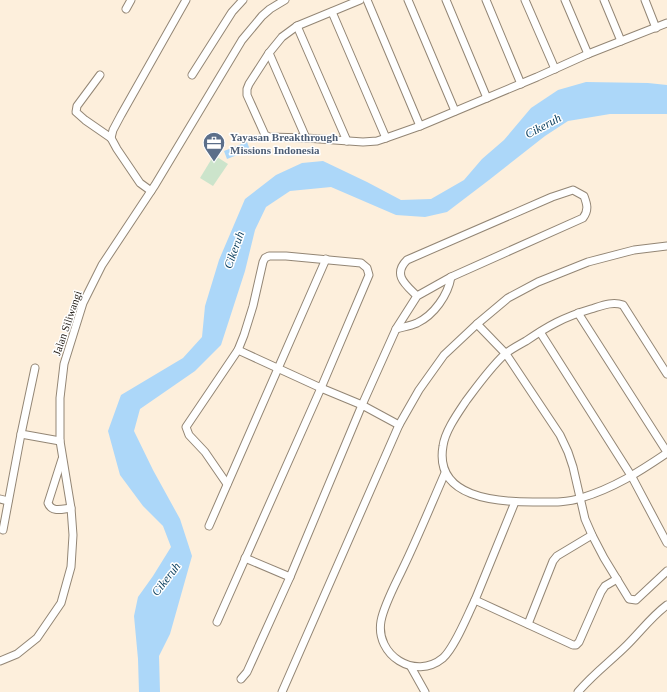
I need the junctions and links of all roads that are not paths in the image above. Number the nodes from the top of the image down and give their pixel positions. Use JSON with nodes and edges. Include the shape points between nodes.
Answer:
{"nodes":[{"id":1,"x":131,"y":0,"type":"edge"},
{"id":2,"x":186,"y":0,"type":"edge"},
{"id":3,"x":243,"y":0,"type":"edge"},
{"id":4,"x":285,"y":0,"type":"edge"},
{"id":5,"x":360,"y":0,"type":"edge"},
{"id":6,"x":367,"y":0,"type":"edge"},
{"id":7,"x":408,"y":0,"type":"edge"},
{"id":8,"x":446,"y":0,"type":"edge"},
{"id":9,"x":486,"y":0,"type":"edge"},
{"id":10,"x":525,"y":0,"type":"edge"},
{"id":11,"x":565,"y":0,"type":"edge"},
{"id":12,"x":604,"y":0,"type":"edge"},
{"id":13,"x":645,"y":0,"type":"edge"},
{"id":14,"x":347,"y":3,"type":"edge"},
{"id":15,"x":126,"y":9,"type":"dead end"},
{"id":16,"x":332,"y":12,"type":"junction"},
{"id":17,"x":667,"y":23,"type":"edge"},
{"id":18,"x":297,"y":26,"type":"junction"},
{"id":19,"x":656,"y":28,"type":"junction"},
{"id":20,"x":621,"y":41,"type":"junction"},
{"id":21,"x":269,"y":53,"type":"junction"},
{"id":22,"x":588,"y":54,"type":"junction"},
{"id":23,"x":555,"y":69,"type":"junction"},
{"id":24,"x":100,"y":75,"type":"dead end"},
{"id":25,"x":192,"y":75,"type":"dead end"},
{"id":26,"x":521,"y":84,"type":"junction"},
{"id":27,"x":487,"y":98,"type":"junction"},
{"id":28,"x":455,"y":111,"type":"junction"},
{"id":29,"x":420,"y":126,"type":"junction"},
{"id":30,"x":111,"y":138,"type":"junction"},
{"id":31,"x":306,"y":138,"type":"junction"},
{"id":32,"x":386,"y":138,"type":"junction"},
{"id":33,"x":347,"y":141,"type":"junction"},
{"id":34,"x":151,"y":191,"type":"junction"},
{"id":35,"x":667,"y":246,"type":"edge"},
{"id":36,"x":326,"y":259,"type":"junction"},
{"id":37,"x":450,"y":277,"type":"junction"},
{"id":38,"x":417,"y":296,"type":"junction"},
{"id":39,"x":578,"y":313,"type":"junction"},
{"id":40,"x":477,"y":324,"type":"junction"},
{"id":41,"x":396,"y":329,"type":"junction"},
{"id":42,"x":540,"y":332,"type":"junction"},
{"id":43,"x":238,"y":350,"type":"junction"},
{"id":44,"x":506,"y":354,"type":"junction"},
{"id":45,"x":35,"y":368,"type":"dead end"},
{"id":46,"x":278,"y":369,"type":"junction"},
{"id":47,"x":667,"y":374,"type":"edge"},
{"id":48,"x":320,"y":388,"type":"junction"},
{"id":49,"x":362,"y":405,"type":"junction"},
{"id":50,"x":400,"y":424,"type":"junction"},
{"id":51,"x":21,"y":434,"type":"junction"},
{"id":52,"x":60,"y":441,"type":"junction"},
{"id":53,"x":667,"y":453,"type":"edge"},
{"id":54,"x":62,"y":457,"type":"junction"},
{"id":55,"x":445,"y":474,"type":"junction"},
{"id":56,"x":632,"y":477,"type":"junction"},
{"id":57,"x":227,"y":484,"type":"junction"},
{"id":58,"x":0,"y":499,"type":"edge"},
{"id":59,"x":580,"y":499,"type":"junction"},
{"id":60,"x":8,"y":501,"type":"junction"},
{"id":61,"x":514,"y":502,"type":"junction"},
{"id":62,"x":70,"y":508,"type":"junction"},
{"id":63,"x":209,"y":526,"type":"dead end"},
{"id":64,"x":3,"y":530,"type":"dead end"},
{"id":65,"x":592,"y":535,"type":"junction"},
{"id":66,"x":667,"y":543,"type":"edge"},
{"id":67,"x":245,"y":558,"type":"junction"},
{"id":68,"x":667,"y":571,"type":"edge"},
{"id":69,"x":290,"y":577,"type":"junction"},
{"id":70,"x":616,"y":579,"type":"junction"},
{"id":71,"x":475,"y":600,"type":"junction"},
{"id":72,"x":667,"y":605,"type":"edge"},
{"id":73,"x":217,"y":622,"type":"dead end"},
{"id":74,"x":528,"y":624,"type":"junction"},
{"id":75,"x":0,"y":661,"type":"edge"},
{"id":76,"x":411,"y":667,"type":"junction"},
{"id":77,"x":241,"y":679,"type":"dead end"},
{"id":78,"x":282,"y":692,"type":"edge"},
{"id":79,"x":425,"y":692,"type":"edge"},
{"id":80,"x":578,"y":692,"type":"edge"}],
"edges":[{"from":1,"to":15,"type":"street"},
{"from":2,"to":30,"type":"street","via":[[121,115]]},
{"from":3,"to":25,"type":"street","via":[[232,12]]},
{"from":4,"to":34,"type":"street","name":"Jalan Siliwangi","via":[[262,16],[242,40]]},
{"from":5,"to":14,"type":"street"},
{"from":6,"to":29,"type":"street"},
{"from":7,"to":28,"type":"street"},
{"from":8,"to":27,"type":"street"},
{"from":9,"to":26,"type":"street"},
{"from":10,"to":23,"type":"street"},
{"from":11,"to":22,"type":"street"},
{"from":12,"to":20,"type":"street"},
{"from":13,"to":19,"type":"street"},
{"from":14,"to":16,"type":"street"},
{"from":16,"to":18,"type":"street"},
{"from":16,"to":32,"type":"street"},
{"from":17,"to":19,"type":"street"},
{"from":18,"to":21,"type":"street","via":[[282,37]]},
{"from":18,"to":33,"type":"street"},
{"from":19,"to":20,"type":"street"},
{"from":20,"to":22,"type":"street"},
{"from":21,"to":31,"type":"street"},
{"from":21,"to":31,"type":"street","via":[[249,84],[247,95],[265,135],[273,138]]},
{"from":22,"to":23,"type":"street"},
{"from":23,"to":26,"type":"street"},
{"from":24,"to":30,"type":"street","via":[[77,106],[76,112]]},
{"from":26,"to":27,"type":"street"},
{"from":27,"to":28,"type":"street"},
{"from":28,"to":29,"type":"street"},
{"from":29,"to":32,"type":"street"},
{"from":30,"to":34,"type":"street","via":[[140,183]]},
{"from":31,"to":33,"type":"street"},
{"from":32,"to":33,"type":"street","via":[[377,141]]},
{"from":34,"to":52,"type":"street","name":"Jalan Siliwangi","via":[[102,265],[83,303],[64,364],[60,398]]},
{"from":35,"to":40,"type":"street","via":[[616,254],[559,272],[508,298]]},
{"from":36,"to":43,"type":"street","via":[[286,256],[265,258],[253,306]]},
{"from":36,"to":46,"type":"street"},
{"from":36,"to":48,"type":"street","via":[[361,263],[369,274]]},
{"from":37,"to":38,"type":"street"},
{"from":37,"to":38,"type":"street","via":[[583,218],[587,206],[584,196],[572,190],[552,197],[406,260],[402,264],[400,276]]},
{"from":37,"to":41,"type":"street","via":[[442,301],[430,313],[418,322]]},
{"from":38,"to":41,"type":"street"},
{"from":39,"to":42,"type":"street"},
{"from":39,"to":47,"type":"street","via":[[610,303],[617,302],[623,305]]},
{"from":39,"to":53,"type":"street"},
{"from":40,"to":44,"type":"street"},
{"from":40,"to":50,"type":"street","via":[[444,356],[419,390]]},
{"from":41,"to":49,"type":"street"},
{"from":42,"to":44,"type":"street"},
{"from":42,"to":56,"type":"street"},
{"from":43,"to":46,"type":"street"},
{"from":43,"to":57,"type":"street","via":[[186,427],[189,435],[205,452]]},
{"from":44,"to":55,"type":"street","via":[[479,383],[457,414],[443,446]]},
{"from":44,"to":59,"type":"street","via":[[560,435],[573,467]]},
{"from":45,"to":51,"type":"street"},
{"from":46,"to":48,"type":"street"},
{"from":46,"to":57,"type":"street"},
{"from":48,"to":49,"type":"street"},
{"from":48,"to":67,"type":"street"},
{"from":49,"to":50,"type":"street"},
{"from":49,"to":69,"type":"street"},
{"from":50,"to":78,"type":"street"},
{"from":51,"to":52,"type":"street"},
{"from":51,"to":60,"type":"street"},
{"from":52,"to":54,"type":"street","name":"Jalan Siliwangi"},
{"from":53,"to":56,"type":"street"},
{"from":54,"to":62,"type":"street","name":"Jalan Siliwangi"},
{"from":54,"to":62,"type":"street","via":[[48,503],[54,510]]},
{"from":55,"to":61,"type":"street","via":[[450,481],[475,496]]},
{"from":55,"to":76,"type":"street","via":[[381,621],[384,646],[396,659]]},
{"from":56,"to":59,"type":"street"},
{"from":56,"to":66,"type":"street"},
{"from":57,"to":63,"type":"street"},
{"from":58,"to":60,"type":"street"},
{"from":59,"to":61,"type":"street"},
{"from":59,"to":65,"type":"street"},
{"from":60,"to":64,"type":"street"},
{"from":61,"to":71,"type":"street"},
{"from":62,"to":75,"type":"street","name":"Jalan Siliwangi","via":[[73,535],[71,568],[61,603],[37,638],[17,654]]},
{"from":65,"to":70,"type":"street"},
{"from":65,"to":74,"type":"street","via":[[553,561]]},
{"from":67,"to":69,"type":"street"},
{"from":67,"to":73,"type":"street"},
{"from":68,"to":70,"type":"street","via":[[636,600],[629,599]]},
{"from":69,"to":77,"type":"street","via":[[247,672]]},
{"from":70,"to":74,"type":"street","via":[[601,592],[576,644],[573,645]]},
{"from":71,"to":74,"type":"street"},
{"from":71,"to":76,"type":"street","via":[[450,651],[432,664]]},
{"from":72,"to":80,"type":"street"},
{"from":76,"to":79,"type":"street"}]}
